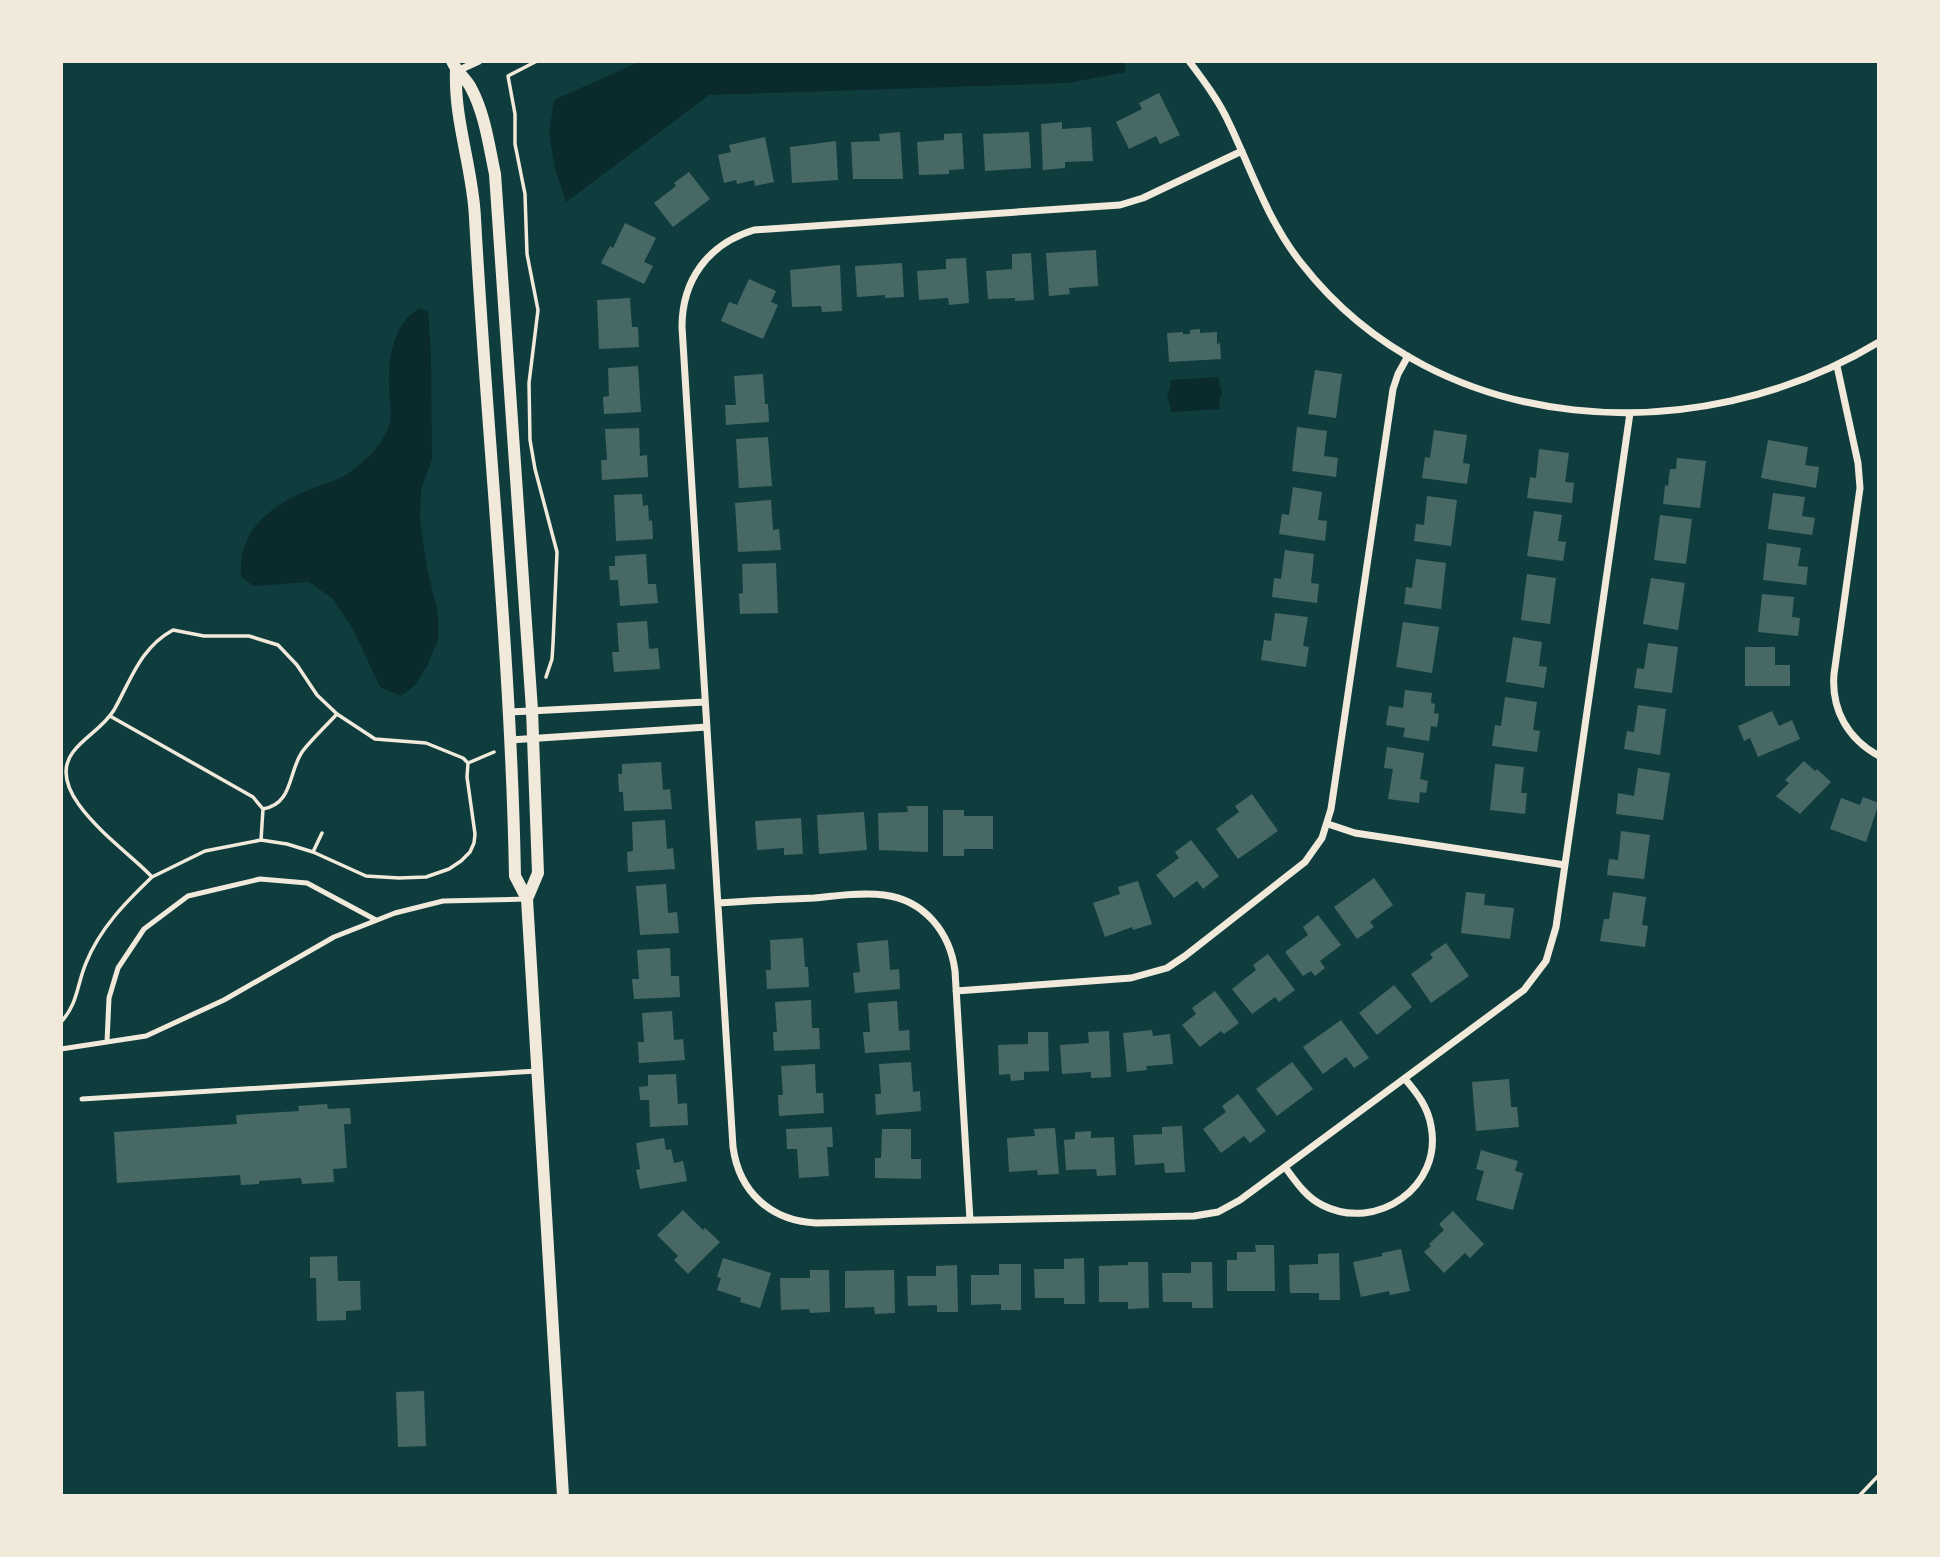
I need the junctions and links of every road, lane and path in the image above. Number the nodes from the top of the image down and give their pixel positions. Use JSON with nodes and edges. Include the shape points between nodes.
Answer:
{"nodes":[{"id":1,"x":479,"y":61,"type":"edge"},
{"id":2,"x":537,"y":61,"type":"edge"},
{"id":3,"x":1189,"y":61,"type":"edge"},
{"id":4,"x":454,"y":66,"type":"edge"},
{"id":5,"x":1242,"y":152,"type":"junction"},
{"id":6,"x":1879,"y":342,"type":"edge"},
{"id":7,"x":1408,"y":356,"type":"junction"},
{"id":8,"x":1837,"y":366,"type":"junction"},
{"id":9,"x":1630,"y":412,"type":"junction"},
{"id":10,"x":545,"y":682,"type":"dead end"},
{"id":11,"x":705,"y":702,"type":"junction"},
{"id":12,"x":532,"y":710,"type":"junction"},
{"id":13,"x":510,"y":712,"type":"junction"},
{"id":14,"x":337,"y":714,"type":"junction"},
{"id":15,"x":110,"y":716,"type":"junction"},
{"id":16,"x":707,"y":727,"type":"junction"},
{"id":17,"x":533,"y":738,"type":"junction"},
{"id":18,"x":510,"y":740,"type":"junction"},
{"id":19,"x":494,"y":752,"type":"dead end"},
{"id":20,"x":1879,"y":756,"type":"edge"},
{"id":21,"x":468,"y":763,"type":"junction"},
{"id":22,"x":263,"y":809,"type":"junction"},
{"id":23,"x":1328,"y":824,"type":"junction"},
{"id":24,"x":322,"y":833,"type":"dead end"},
{"id":25,"x":261,"y":840,"type":"junction"},
{"id":26,"x":313,"y":852,"type":"junction"},
{"id":27,"x":1565,"y":865,"type":"junction"},
{"id":28,"x":152,"y":877,"type":"junction"},
{"id":29,"x":527,"y":899,"type":"junction"},
{"id":30,"x":718,"y":903,"type":"junction"},
{"id":31,"x":376,"y":920,"type":"junction"},
{"id":32,"x":956,"y":991,"type":"junction"},
{"id":33,"x":61,"y":1022,"type":"edge"},
{"id":34,"x":107,"y":1042,"type":"junction"},
{"id":35,"x":61,"y":1049,"type":"edge"},
{"id":36,"x":537,"y":1071,"type":"junction"},
{"id":37,"x":1405,"y":1079,"type":"junction"},
{"id":38,"x":82,"y":1099,"type":"dead end"},
{"id":39,"x":1285,"y":1167,"type":"junction"},
{"id":40,"x":970,"y":1220,"type":"junction"},
{"id":41,"x":1879,"y":1475,"type":"edge"},
{"id":42,"x":563,"y":1496,"type":"edge"},
{"id":43,"x":1859,"y":1496,"type":"edge"}],
"edges":[{"from":1,"to":4,"type":"street"},
{"from":2,"to":10,"type":"path","via":[[508,76],[525,194],[527,254],[538,310],[529,383],[530,440],[557,552],[553,644]]},
{"from":3,"to":5,"type":"street"},
{"from":4,"to":12,"type":"street","via":[[471,85],[495,174]]},
{"from":4,"to":13,"type":"street","via":[[455,99],[474,198]]},
{"from":5,"to":7,"type":"street","via":[[1273,222],[1301,263],[1337,304]]},
{"from":5,"to":11,"type":"street","via":[[1125,204],[762,228],[731,239],[705,259],[688,287],[682,319]]},
{"from":6,"to":8,"type":"street"},
{"from":7,"to":9,"type":"street","via":[[1456,380],[1517,400],[1577,411]]},
{"from":7,"to":23,"type":"street","via":[[1393,387]]},
{"from":8,"to":9,"type":"street","via":[[1735,401],[1676,411]]},
{"from":8,"to":20,"type":"street","via":[[1860,488],[1834,695],[1849,732]]},
{"from":9,"to":27,"type":"street"},
{"from":11,"to":12,"type":"street"},
{"from":11,"to":16,"type":"street"},
{"from":12,"to":13,"type":"street"},
{"from":12,"to":17,"type":"street"},
{"from":13,"to":18,"type":"street"},
{"from":14,"to":15,"type":"path","via":[[278,645],[249,636],[204,636],[173,630],[143,655]]},
{"from":14,"to":21,"type":"path","via":[[376,740],[426,743]]},
{"from":14,"to":22,"type":"path","via":[[301,754],[280,803]]},
{"from":15,"to":22,"type":"path","via":[[253,797]]},
{"from":15,"to":28,"type":"path","via":[[73,751],[66,766],[67,782],[96,826]]},
{"from":16,"to":17,"type":"street"},
{"from":16,"to":30,"type":"street"},
{"from":17,"to":18,"type":"street"},
{"from":17,"to":29,"type":"street","via":[[538,873]]},
{"from":18,"to":29,"type":"street","via":[[515,876]]},
{"from":19,"to":21,"type":"path"},
{"from":21,"to":26,"type":"path","via":[[474,843],[449,869],[426,877],[366,876]]},
{"from":22,"to":25,"type":"path"},
{"from":23,"to":27,"type":"street","via":[[1357,833]]},
{"from":23,"to":32,"type":"street","via":[[1301,866],[1162,970],[1131,978]]},
{"from":24,"to":26,"type":"path"},
{"from":25,"to":26,"type":"path"},
{"from":25,"to":28,"type":"path","via":[[205,851]]},
{"from":27,"to":37,"type":"street","via":[[1553,941],[1534,979]]},
{"from":28,"to":33,"type":"path","via":[[103,931],[86,963],[70,1012]]},
{"from":29,"to":31,"type":"lane","via":[[443,901]]},
{"from":29,"to":36,"type":"street"},
{"from":30,"to":32,"type":"street","via":[[870,895],[904,900],[928,915],[946,937]]},
{"from":30,"to":40,"type":"street","via":[[733,1147],[750,1191],[770,1210],[802,1222]]},
{"from":31,"to":34,"type":"lane","via":[[334,937],[224,1000],[146,1036]]},
{"from":31,"to":34,"type":"lane","via":[[307,883],[260,879],[188,896],[144,929],[118,968],[109,998]]},
{"from":32,"to":40,"type":"street"},
{"from":34,"to":35,"type":"lane"},
{"from":36,"to":38,"type":"lane"},
{"from":36,"to":42,"type":"street"},
{"from":37,"to":39,"type":"street"},
{"from":37,"to":39,"type":"street","via":[[1427,1111],[1432,1139],[1427,1168],[1405,1197],[1372,1212],[1336,1211],[1310,1197]]},
{"from":39,"to":40,"type":"street","via":[[1233,1205],[1202,1215]]},
{"from":41,"to":43,"type":"path"}]}
